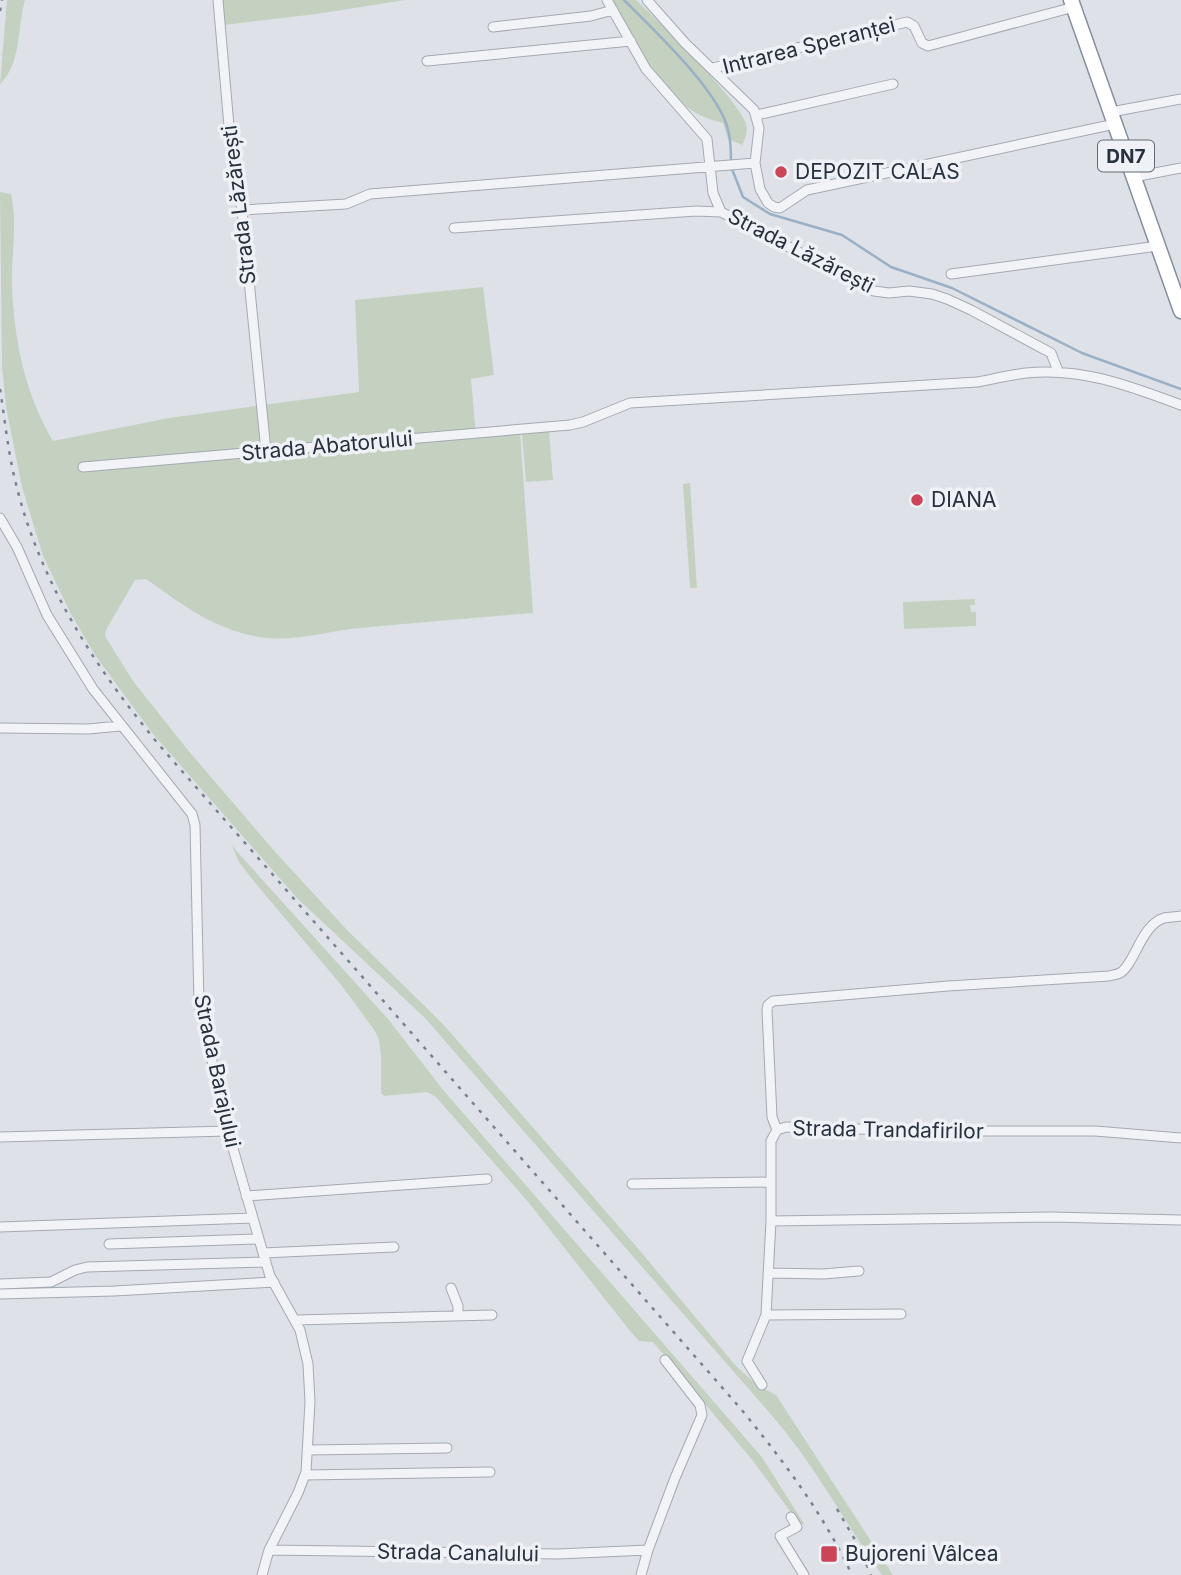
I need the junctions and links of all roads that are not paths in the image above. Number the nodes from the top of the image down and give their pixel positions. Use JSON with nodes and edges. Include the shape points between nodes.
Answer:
{"nodes":[{"id":1,"x":218,"y":0,"type":"edge"},
{"id":2,"x":607,"y":0,"type":"edge"},
{"id":3,"x":647,"y":0,"type":"edge"},
{"id":4,"x":1073,"y":4,"type":"edge"},
{"id":5,"x":613,"y":10,"type":"junction"},
{"id":6,"x":493,"y":27,"type":"dead end"},
{"id":7,"x":631,"y":41,"type":"junction"},
{"id":8,"x":427,"y":61,"type":"dead end"},
{"id":9,"x":713,"y":68,"type":"junction"},
{"id":10,"x":893,"y":85,"type":"dead end"},
{"id":11,"x":1181,"y":99,"type":"edge"},
{"id":12,"x":757,"y":115,"type":"junction"},
{"id":13,"x":1113,"y":118,"type":"junction"},
{"id":14,"x":755,"y":163,"type":"junction"},
{"id":15,"x":712,"y":167,"type":"junction"},
{"id":16,"x":1181,"y":168,"type":"edge"},
{"id":17,"x":1134,"y":177,"type":"junction"},
{"id":18,"x":242,"y":210,"type":"junction"},
{"id":19,"x":721,"y":212,"type":"junction"},
{"id":20,"x":454,"y":228,"type":"dead end"},
{"id":21,"x":1158,"y":246,"type":"junction"},
{"id":22,"x":951,"y":274,"type":"dead end"},
{"id":23,"x":1181,"y":311,"type":"edge"},
{"id":24,"x":1058,"y":371,"type":"junction"},
{"id":25,"x":1181,"y":405,"type":"edge"},
{"id":26,"x":267,"y":451,"type":"junction"},
{"id":27,"x":83,"y":467,"type":"dead end"},
{"id":28,"x":0,"y":517,"type":"edge"},
{"id":29,"x":121,"y":726,"type":"junction"},
{"id":30,"x":0,"y":728,"type":"edge"},
{"id":31,"x":1181,"y":916,"type":"edge"},
{"id":32,"x":777,"y":1130,"type":"junction"},
{"id":33,"x":228,"y":1131,"type":"junction"},
{"id":34,"x":0,"y":1137,"type":"edge"},
{"id":35,"x":1181,"y":1138,"type":"edge"},
{"id":36,"x":487,"y":1180,"type":"dead end"},
{"id":37,"x":771,"y":1182,"type":"junction"},
{"id":38,"x":632,"y":1184,"type":"dead end"},
{"id":39,"x":246,"y":1196,"type":"junction"},
{"id":40,"x":253,"y":1218,"type":"junction"},
{"id":41,"x":1181,"y":1220,"type":"edge"},
{"id":42,"x":771,"y":1221,"type":"junction"},
{"id":43,"x":0,"y":1227,"type":"edge"},
{"id":44,"x":259,"y":1239,"type":"junction"},
{"id":45,"x":108,"y":1244,"type":"dead end"},
{"id":46,"x":394,"y":1247,"type":"dead end"},
{"id":47,"x":265,"y":1258,"type":"junction"},
{"id":48,"x":859,"y":1271,"type":"dead end"},
{"id":49,"x":768,"y":1273,"type":"junction"},
{"id":50,"x":274,"y":1282,"type":"junction"},
{"id":51,"x":0,"y":1284,"type":"edge"},
{"id":52,"x":451,"y":1288,"type":"dead end"},
{"id":53,"x":0,"y":1294,"type":"edge"},
{"id":54,"x":901,"y":1314,"type":"dead end"},
{"id":55,"x":492,"y":1315,"type":"dead end"},
{"id":56,"x":766,"y":1315,"type":"junction"},
{"id":57,"x":458,"y":1316,"type":"junction"},
{"id":58,"x":296,"y":1320,"type":"junction"},
{"id":59,"x":665,"y":1360,"type":"dead end"},
{"id":60,"x":762,"y":1385,"type":"dead end"},
{"id":61,"x":447,"y":1448,"type":"dead end"},
{"id":62,"x":308,"y":1450,"type":"junction"},
{"id":63,"x":490,"y":1472,"type":"dead end"},
{"id":64,"x":305,"y":1475,"type":"junction"},
{"id":65,"x":791,"y":1517,"type":"dead end"},
{"id":66,"x":269,"y":1550,"type":"junction"},
{"id":67,"x":648,"y":1550,"type":"junction"},
{"id":68,"x":261,"y":1575,"type":"edge"},
{"id":69,"x":641,"y":1575,"type":"edge"},
{"id":70,"x":804,"y":1575,"type":"edge"}],
"edges":[{"from":1,"to":18,"type":"street","name":"Strada Lăzărești"},
{"from":2,"to":5,"type":"street","name":"Strada Lăzărești"},
{"from":3,"to":9,"type":"street"},
{"from":4,"to":9,"type":"street","name":"Intrarea Speranței","via":[[928,46],[907,22]]},
{"from":4,"to":13,"type":"highway","number":"DN7"},
{"from":5,"to":6,"type":"street"},
{"from":5,"to":7,"type":"street","name":"Strada Lăzărești"},
{"from":7,"to":8,"type":"street"},
{"from":7,"to":15,"type":"street","name":"Strada Lăzărești","via":[[656,81],[703,132]]},
{"from":9,"to":12,"type":"street","name":"Intrarea Speranței"},
{"from":10,"to":12,"type":"street"},
{"from":11,"to":13,"type":"street"},
{"from":12,"to":14,"type":"street"},
{"from":13,"to":14,"type":"street","via":[[807,190],[780,208],[760,189]]},
{"from":13,"to":17,"type":"highway","number":"DN7"},
{"from":14,"to":15,"type":"street"},
{"from":15,"to":18,"type":"street","via":[[370,194],[346,204]]},
{"from":15,"to":19,"type":"street","name":"Strada Lăzărești","via":[[713,193]]},
{"from":16,"to":17,"type":"street"},
{"from":17,"to":21,"type":"highway","number":"DN7"},
{"from":18,"to":26,"type":"street","name":"Strada Lăzărești"},
{"from":19,"to":20,"type":"street"},
{"from":19,"to":24,"type":"street","name":"Strada Lăzărești","via":[[874,291],[932,294],[971,310],[1051,353]]},
{"from":21,"to":22,"type":"street"},
{"from":21,"to":23,"type":"highway","number":"DN7"},
{"from":24,"to":25,"type":"street","name":"Strada Abatorului","via":[[1126,384]]},
{"from":24,"to":26,"type":"street","name":"Strada Abatorului","via":[[977,382],[630,403],[570,425]]},
{"from":26,"to":27,"type":"street","name":"Strada Abatorului"},
{"from":28,"to":29,"type":"street","name":"Strada Barajului","via":[[60,638]]},
{"from":29,"to":30,"type":"street"},
{"from":29,"to":33,"type":"street","name":"Strada Barajului","via":[[192,814],[195,825],[199,1004]]},
{"from":31,"to":32,"type":"street","via":[[1156,923],[1120,973],[1109,976],[773,1001],[767,1010],[772,1117]]},
{"from":32,"to":35,"type":"street","name":"Strada Trandafirilor","via":[[1095,1131]]},
{"from":32,"to":37,"type":"street","name":"Strada Trandafirilor","via":[[771,1140]]},
{"from":33,"to":34,"type":"street"},
{"from":33,"to":39,"type":"street","name":"Strada Barajului"},
{"from":36,"to":39,"type":"street"},
{"from":37,"to":38,"type":"street"},
{"from":37,"to":42,"type":"street","name":"Strada Trandafirilor"},
{"from":39,"to":40,"type":"street","name":"Strada Barajului"},
{"from":40,"to":43,"type":"street"},
{"from":40,"to":44,"type":"street","name":"Strada Barajului"},
{"from":41,"to":42,"type":"street"},
{"from":42,"to":49,"type":"street","name":"Strada Trandafirilor"},
{"from":44,"to":45,"type":"street"},
{"from":44,"to":47,"type":"street","name":"Strada Barajului"},
{"from":46,"to":47,"type":"street"},
{"from":47,"to":50,"type":"street","name":"Strada Barajului"},
{"from":47,"to":51,"type":"street","via":[[87,1267],[51,1282]]},
{"from":48,"to":49,"type":"street"},
{"from":49,"to":56,"type":"street","name":"Strada Trandafirilor"},
{"from":50,"to":53,"type":"street"},
{"from":50,"to":58,"type":"street","name":"Strada Barajului"},
{"from":52,"to":57,"type":"street"},
{"from":54,"to":56,"type":"street"},
{"from":55,"to":57,"type":"street"},
{"from":56,"to":60,"type":"street","name":"Strada Trandafirilor","via":[[747,1361]]},
{"from":57,"to":58,"type":"street"},
{"from":58,"to":62,"type":"street","name":"Strada Barajului","via":[[308,1364]]},
{"from":59,"to":67,"type":"street","via":[[700,1405],[702,1415]]},
{"from":61,"to":62,"type":"street"},
{"from":62,"to":64,"type":"street","name":"Strada Barajului"},
{"from":63,"to":64,"type":"street"},
{"from":64,"to":66,"type":"street","name":"Strada Barajului"},
{"from":65,"to":70,"type":"street","via":[[797,1527],[780,1536]]},
{"from":66,"to":67,"type":"street","name":"Strada Canalului","via":[[558,1554]]},
{"from":66,"to":68,"type":"street","name":"Strada Barajului"},
{"from":67,"to":69,"type":"street"}]}
